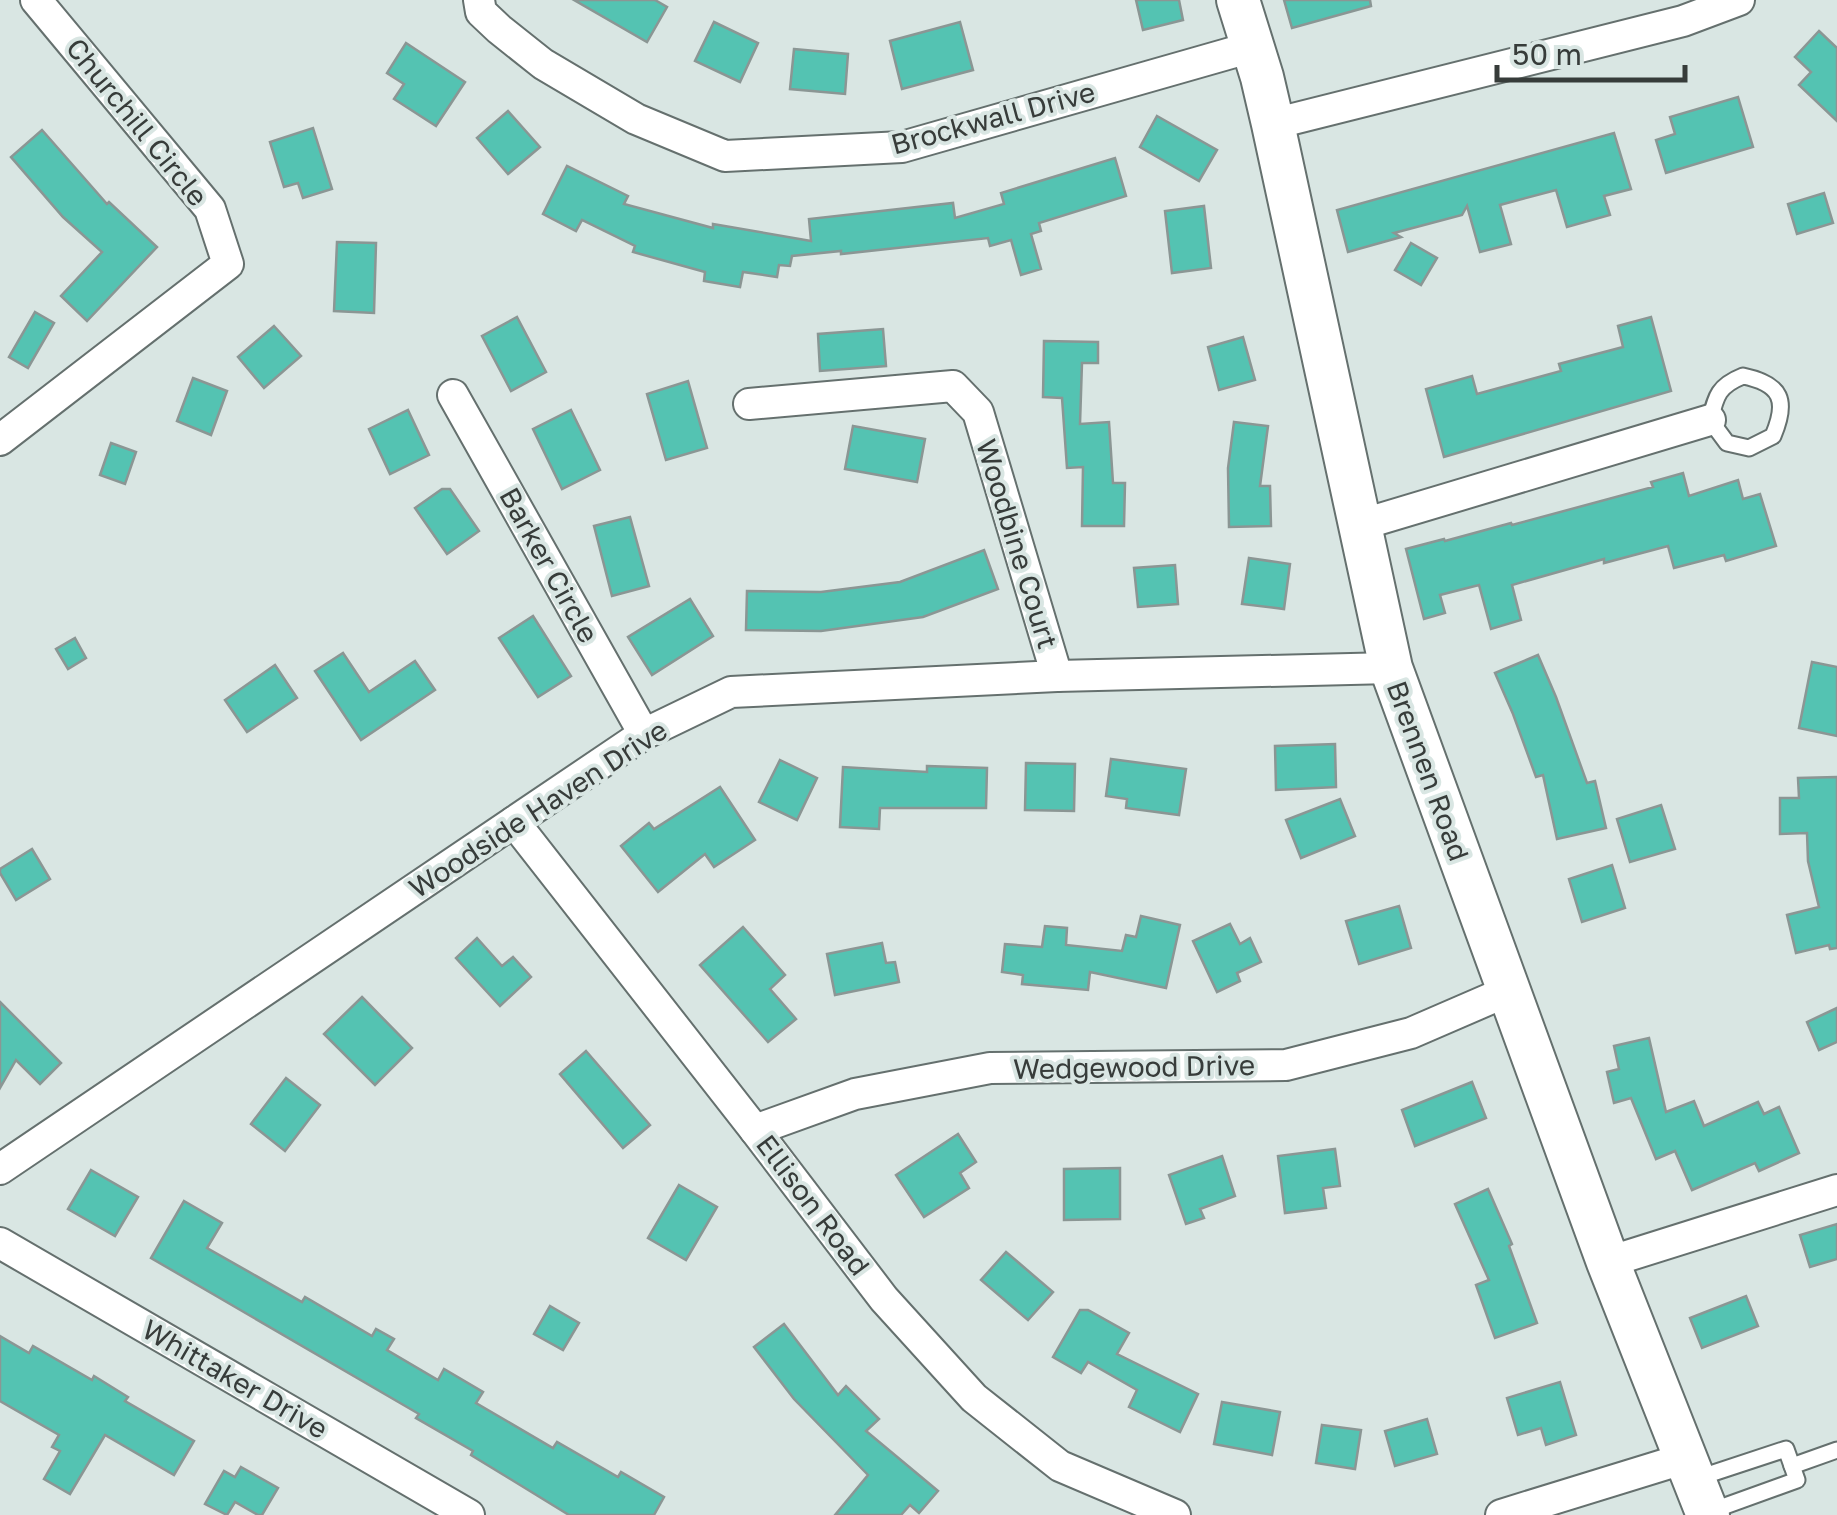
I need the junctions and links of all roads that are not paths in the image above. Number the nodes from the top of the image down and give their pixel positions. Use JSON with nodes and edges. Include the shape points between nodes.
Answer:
{"nodes":[{"id":1,"x":36,"y":0,"type":"edge"},
{"id":2,"x":479,"y":0,"type":"edge"},
{"id":3,"x":1238,"y":0,"type":"edge"},
{"id":4,"x":1739,"y":0,"type":"edge"},
{"id":5,"x":1252,"y":47,"type":"junction"},
{"id":6,"x":1273,"y":124,"type":"junction"},
{"id":7,"x":453,"y":395,"type":"dead end"},
{"id":8,"x":749,"y":404,"type":"dead end"},
{"id":9,"x":1710,"y":420,"type":"junction"},
{"id":10,"x":0,"y":440,"type":"edge"},
{"id":11,"x":1360,"y":526,"type":"junction"},
{"id":12,"x":1391,"y":668,"type":"junction"},
{"id":13,"x":1057,"y":676,"type":"junction"},
{"id":14,"x":644,"y":734,"type":"junction"},
{"id":15,"x":514,"y":822,"type":"junction"},
{"id":16,"x":1508,"y":990,"type":"junction"},
{"id":17,"x":755,"y":1130,"type":"junction"},
{"id":18,"x":0,"y":1169,"type":"edge"},
{"id":19,"x":1837,"y":1190,"type":"edge"},
{"id":20,"x":0,"y":1242,"type":"edge"},
{"id":21,"x":1608,"y":1262,"type":"junction"},
{"id":22,"x":1837,"y":1450,"type":"edge"},
{"id":23,"x":1792,"y":1466,"type":"junction"},
{"id":24,"x":1699,"y":1491,"type":"edge"},
{"id":25,"x":469,"y":1515,"type":"edge"},
{"id":26,"x":1175,"y":1515,"type":"edge"},
{"id":27,"x":1501,"y":1515,"type":"edge"}],
"edges":[{"from":1,"to":10,"type":"street","name":"Churchill Circle","via":[[210,208],[228,264]]},
{"from":2,"to":5,"type":"street","name":"Brockwall Drive","via":[[481,12],[543,64],[636,119],[725,156],[902,147]]},
{"from":3,"to":5,"type":"street","name":"Brennen Road"},
{"from":4,"to":6,"type":"street","via":[[1684,21]]},
{"from":5,"to":6,"type":"street","name":"Brennen Road"},
{"from":6,"to":11,"type":"street","name":"Brennen Road"},
{"from":7,"to":14,"type":"street","name":"Barker Circle"},
{"from":8,"to":13,"type":"street","name":"Woodbine Court","via":[[953,386],[978,412]]},
{"from":9,"to":9,"type":"lane","via":[[1727,382],[1743,376],[1764,380],[1778,395],[1782,415],[1774,436],[1749,448],[1727,443]]},
{"from":9,"to":11,"type":"street"},
{"from":11,"to":12,"type":"street","name":"Brennen Road"},
{"from":12,"to":13,"type":"street","name":"Woodside Haven Drive"},
{"from":12,"to":16,"type":"street","name":"Brennen Road"},
{"from":13,"to":14,"type":"street","name":"Woodside Haven Drive","via":[[731,692]]},
{"from":14,"to":15,"type":"street","name":"Woodside Haven Drive"},
{"from":15,"to":17,"type":"street","name":"Ellison Road"},
{"from":15,"to":18,"type":"street","name":"Woodside Haven Drive"},
{"from":16,"to":17,"type":"street","name":"Wedgewood Drive","via":[[1411,1033],[1286,1065],[990,1068],[855,1094]]},
{"from":16,"to":21,"type":"street","name":"Brennen Road"},
{"from":17,"to":26,"type":"street","name":"Ellison Road","via":[[884,1299],[974,1398],[1060,1466]]},
{"from":19,"to":21,"type":"street"},
{"from":20,"to":25,"type":"street","name":"Whittaker Drive"},
{"from":21,"to":24,"type":"street","name":"Brennen Road"},
{"from":22,"to":23,"type":"lane"},
{"from":23,"to":24,"type":"lane","via":[[1797,1480]]},
{"from":23,"to":24,"type":"lane","via":[[1786,1449]]},
{"from":24,"to":27,"type":"street"}]}
